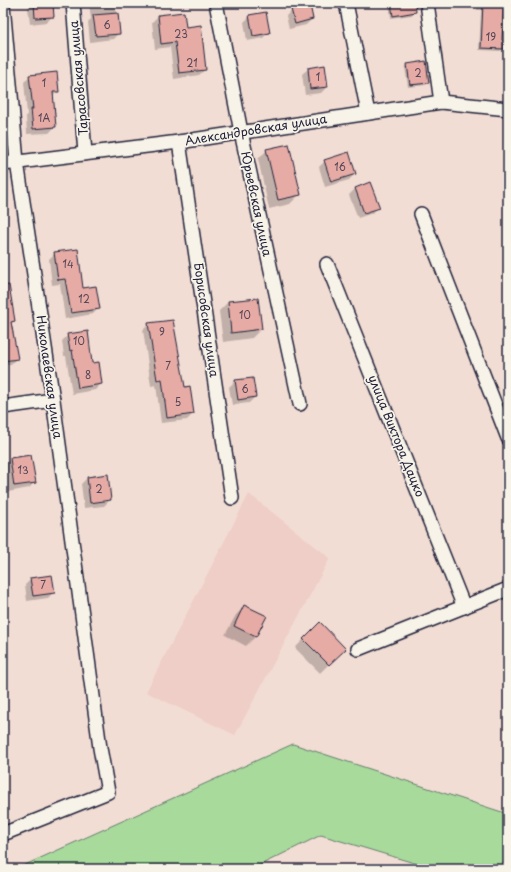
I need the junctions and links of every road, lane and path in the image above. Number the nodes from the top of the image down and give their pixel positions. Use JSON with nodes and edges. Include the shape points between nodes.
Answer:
{"nodes":[{"id":1,"x":73,"y":3,"type":"edge"},
{"id":2,"x":216,"y":3,"type":"edge"},
{"id":3,"x":346,"y":3,"type":"edge"},
{"id":4,"x":427,"y":3,"type":"edge"},
{"id":5,"x":3,"y":5,"type":"edge"},
{"id":6,"x":441,"y":102,"type":"junction"},
{"id":7,"x":508,"y":109,"type":"edge"},
{"id":8,"x":368,"y":113,"type":"junction"},
{"id":9,"x":241,"y":132,"type":"junction"},
{"id":10,"x":179,"y":142,"type":"junction"},
{"id":11,"x":85,"y":153,"type":"junction"},
{"id":12,"x":17,"y":162,"type":"junction"},
{"id":13,"x":3,"y":164,"type":"edge"},
{"id":14,"x":421,"y":214,"type":"dead end"},
{"id":15,"x":327,"y":264,"type":"dead end"},
{"id":16,"x":53,"y":400,"type":"junction"},
{"id":17,"x":300,"y":404,"type":"dead end"},
{"id":18,"x":3,"y":407,"type":"edge"},
{"id":19,"x":508,"y":438,"type":"edge"},
{"id":20,"x":232,"y":498,"type":"dead end"},
{"id":21,"x":508,"y":589,"type":"edge"},
{"id":22,"x":464,"y":607,"type":"junction"},
{"id":23,"x":358,"y":649,"type":"dead end"},
{"id":24,"x":3,"y":834,"type":"edge"}],
"edges":[{"from":1,"to":11,"type":"street","name":"Тарасовская улица"},
{"from":2,"to":9,"type":"street","name":"Юрьевская улица"},
{"from":3,"to":8,"type":"street"},
{"from":4,"to":6,"type":"street"},
{"from":5,"to":12,"type":"street","name":"Николаевская улица"},
{"from":6,"to":7,"type":"street","name":"Александровская улица"},
{"from":6,"to":8,"type":"street","name":"Александровская улица"},
{"from":8,"to":9,"type":"street","name":"Александровская улица"},
{"from":9,"to":10,"type":"street","name":"Александровская улица"},
{"from":9,"to":17,"type":"street","name":"Юрьевская улица"},
{"from":10,"to":11,"type":"street","name":"Александровская улица"},
{"from":10,"to":20,"type":"street","name":"Борисовская улица"},
{"from":11,"to":12,"type":"street","name":"Александровская улица"},
{"from":12,"to":13,"type":"street","name":"Александровская улица"},
{"from":12,"to":16,"type":"street","name":"Николаевская улица"},
{"from":14,"to":19,"type":"street"},
{"from":15,"to":22,"type":"street","name":"улица Виктора Дацко"},
{"from":16,"to":18,"type":"street"},
{"from":16,"to":24,"type":"street","name":"Николаевская улица","via":[[108,792]]},
{"from":21,"to":22,"type":"street"},
{"from":22,"to":23,"type":"street"}]}
